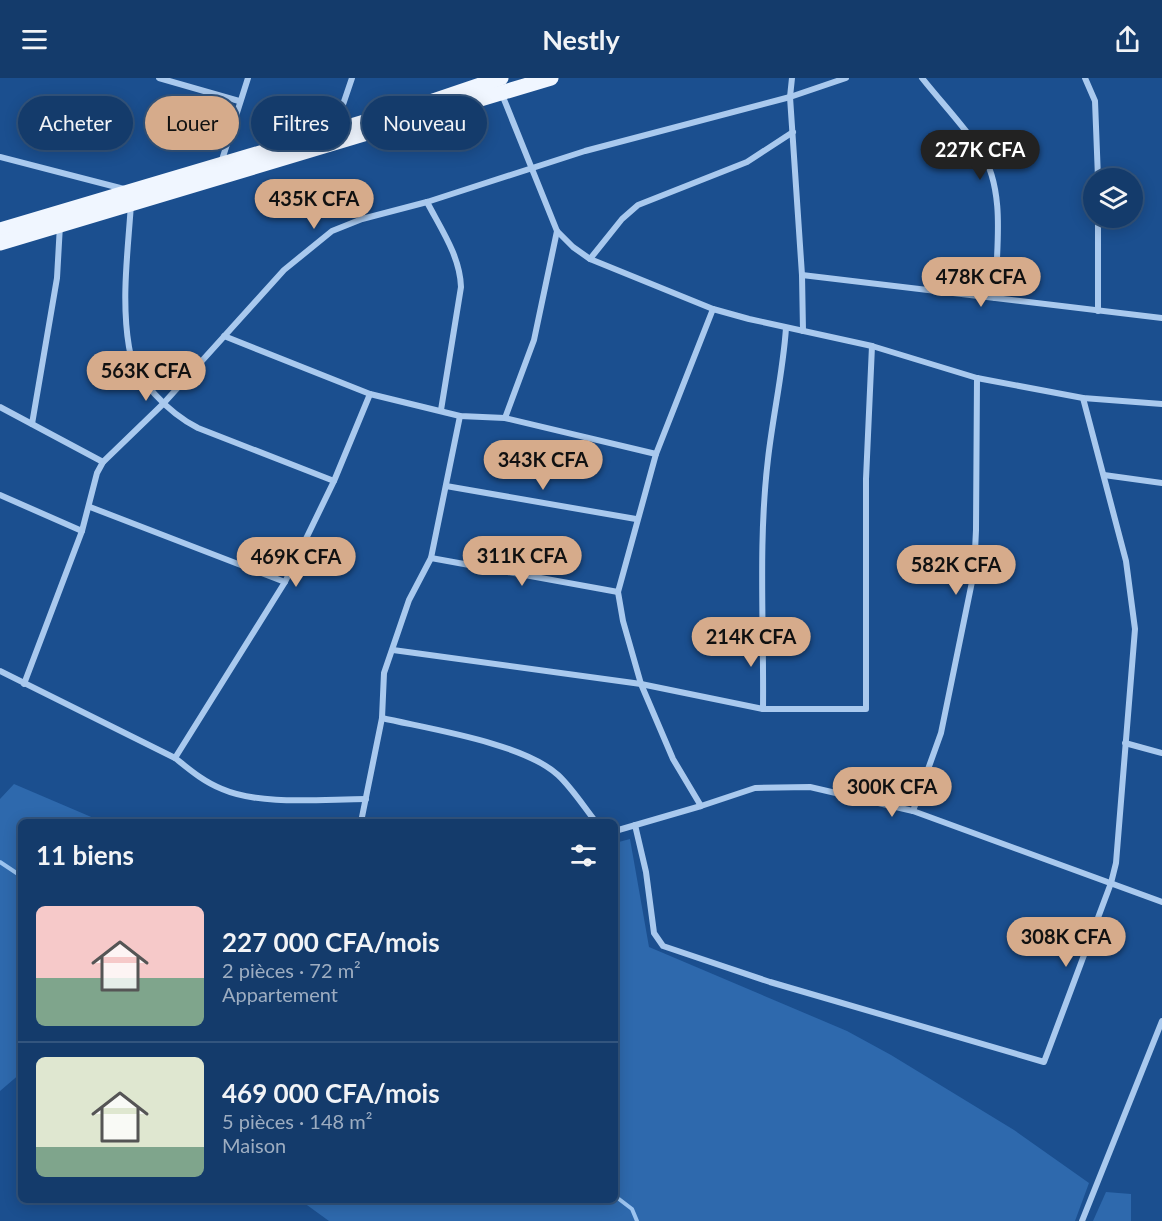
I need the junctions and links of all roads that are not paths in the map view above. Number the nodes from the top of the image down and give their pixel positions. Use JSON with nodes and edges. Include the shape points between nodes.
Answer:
{"nodes":[{"id":1,"x":159,"y":78,"type":"edge"},
{"id":2,"x":248,"y":78,"type":"edge"},
{"id":3,"x":352,"y":78,"type":"edge"},
{"id":4,"x":551,"y":78,"type":"edge"},
{"id":5,"x":792,"y":78,"type":"edge"},
{"id":6,"x":846,"y":78,"type":"edge"},
{"id":7,"x":922,"y":78,"type":"edge"},
{"id":8,"x":1084,"y":78,"type":"edge"},
{"id":9,"x":498,"y":82,"type":"edge"},
{"id":10,"x":222,"y":96,"type":"edge"},
{"id":11,"x":346,"y":96,"type":"edge"},
{"id":12,"x":790,"y":96,"type":"junction"},
{"id":13,"x":239,"y":101,"type":"edge"},
{"id":14,"x":350,"y":126,"type":"edge"},
{"id":15,"x":793,"y":132,"type":"junction"},
{"id":16,"x":225,"y":150,"type":"edge"},
{"id":17,"x":268,"y":150,"type":"edge"},
{"id":18,"x":0,"y":157,"type":"edge"},
{"id":19,"x":221,"y":164,"type":"junction"},
{"id":20,"x":531,"y":167,"type":"junction"},
{"id":21,"x":1098,"y":168,"type":"edge"},
{"id":22,"x":130,"y":197,"type":"junction"},
{"id":23,"x":427,"y":202,"type":"junction"},
{"id":24,"x":60,"y":225,"type":"junction"},
{"id":25,"x":1098,"y":228,"type":"edge"},
{"id":26,"x":0,"y":230,"type":"edge"},
{"id":27,"x":557,"y":231,"type":"junction"},
{"id":28,"x":0,"y":243,"type":"edge"},
{"id":29,"x":590,"y":258,"type":"junction"},
{"id":30,"x":802,"y":275,"type":"junction"},
{"id":31,"x":995,"y":298,"type":"junction"},
{"id":32,"x":713,"y":309,"type":"junction"},
{"id":33,"x":1098,"y":311,"type":"junction"},
{"id":34,"x":1162,"y":318,"type":"edge"},
{"id":35,"x":786,"y":328,"type":"junction"},
{"id":36,"x":803,"y":331,"type":"junction"},
{"id":37,"x":224,"y":336,"type":"junction"},
{"id":38,"x":872,"y":346,"type":"junction"},
{"id":39,"x":977,"y":378,"type":"junction"},
{"id":40,"x":370,"y":394,"type":"junction"},
{"id":41,"x":1083,"y":398,"type":"junction"},
{"id":42,"x":162,"y":404,"type":"junction"},
{"id":43,"x":1162,"y":404,"type":"edge"},
{"id":44,"x":0,"y":407,"type":"edge"},
{"id":45,"x":441,"y":410,"type":"junction"},
{"id":46,"x":460,"y":416,"type":"junction"},
{"id":47,"x":506,"y":418,"type":"junction"},
{"id":48,"x":32,"y":424,"type":"junction"},
{"id":49,"x":656,"y":454,"type":"junction"},
{"id":50,"x":103,"y":462,"type":"junction"},
{"id":51,"x":1104,"y":475,"type":"junction"},
{"id":52,"x":334,"y":481,"type":"junction"},
{"id":53,"x":1162,"y":483,"type":"edge"},
{"id":54,"x":446,"y":486,"type":"junction"},
{"id":55,"x":0,"y":495,"type":"edge"},
{"id":56,"x":90,"y":507,"type":"junction"},
{"id":57,"x":636,"y":519,"type":"junction"},
{"id":58,"x":82,"y":531,"type":"junction"},
{"id":59,"x":431,"y":558,"type":"junction"},
{"id":60,"x":285,"y":582,"type":"junction"},
{"id":61,"x":618,"y":592,"type":"junction"},
{"id":62,"x":393,"y":650,"type":"junction"},
{"id":63,"x":0,"y":671,"type":"edge"},
{"id":64,"x":24,"y":684,"type":"junction"},
{"id":65,"x":641,"y":684,"type":"junction"},
{"id":66,"x":763,"y":709,"type":"junction"},
{"id":67,"x":382,"y":718,"type":"junction"},
{"id":68,"x":1125,"y":743,"type":"junction"},
{"id":69,"x":1162,"y":753,"type":"edge"},
{"id":70,"x":175,"y":758,"type":"junction"},
{"id":71,"x":366,"y":799,"type":"junction"},
{"id":72,"x":701,"y":806,"type":"junction"},
{"id":73,"x":913,"y":811,"type":"junction"},
{"id":74,"x":362,"y":819,"type":"edge"},
{"id":75,"x":594,"y":819,"type":"edge"},
{"id":76,"x":635,"y":825,"type":"junction"},
{"id":77,"x":618,"y":830,"type":"edge"},
{"id":78,"x":1111,"y":883,"type":"junction"},
{"id":79,"x":1162,"y":902,"type":"edge"},
{"id":80,"x":1162,"y":1021,"type":"edge"},
{"id":81,"x":1082,"y":1221,"type":"edge"}],
"edges":[{"from":1,"to":10,"type":"street"},
{"from":2,"to":13,"type":"street"},
{"from":3,"to":11,"type":"street"},
{"from":4,"to":9,"type":"main road"},
{"from":5,"to":12,"type":"street"},
{"from":6,"to":12,"type":"street"},
{"from":7,"to":31,"type":"street","via":[[981,151],[991,175],[996,198]]},
{"from":8,"to":21,"type":"street","via":[[1095,101]]},
{"from":9,"to":14,"type":"main road"},
{"from":9,"to":20,"type":"street"},
{"from":9,"to":22,"type":"main road"},
{"from":12,"to":15,"type":"street"},
{"from":12,"to":20,"type":"street"},
{"from":15,"to":29,"type":"street","via":[[747,162],[638,205]]},
{"from":15,"to":30,"type":"street"},
{"from":16,"to":19,"type":"street"},
{"from":17,"to":19,"type":"main road"},
{"from":18,"to":22,"type":"street"},
{"from":19,"to":22,"type":"main road"},
{"from":20,"to":23,"type":"street"},
{"from":20,"to":27,"type":"street"},
{"from":22,"to":24,"type":"main road"},
{"from":22,"to":26,"type":"main road"},
{"from":22,"to":42,"type":"street","via":[[126,276],[129,348],[137,368]]},
{"from":23,"to":37,"type":"street","via":[[332,231],[284,270]]},
{"from":23,"to":45,"type":"street","via":[[459,264],[462,287]]},
{"from":24,"to":28,"type":"main road"},
{"from":24,"to":48,"type":"street","via":[[57,278]]},
{"from":25,"to":33,"type":"street"},
{"from":27,"to":29,"type":"street"},
{"from":27,"to":47,"type":"street","via":[[534,340]]},
{"from":29,"to":32,"type":"street"},
{"from":30,"to":31,"type":"street"},
{"from":30,"to":36,"type":"street"},
{"from":31,"to":33,"type":"street"},
{"from":32,"to":35,"type":"street"},
{"from":32,"to":49,"type":"street"},
{"from":33,"to":34,"type":"street"},
{"from":35,"to":36,"type":"street"},
{"from":35,"to":66,"type":"street","via":[[765,501]]},
{"from":36,"to":38,"type":"street"},
{"from":37,"to":40,"type":"street"},
{"from":37,"to":42,"type":"street"},
{"from":38,"to":39,"type":"street"},
{"from":38,"to":66,"type":"street","via":[[866,479],[866,710]]},
{"from":39,"to":41,"type":"street"},
{"from":39,"to":73,"type":"street","via":[[974,572],[941,733]]},
{"from":40,"to":45,"type":"street"},
{"from":40,"to":52,"type":"street"},
{"from":41,"to":43,"type":"street"},
{"from":41,"to":51,"type":"street"},
{"from":42,"to":50,"type":"street"},
{"from":42,"to":52,"type":"street","via":[[198,428]]},
{"from":44,"to":48,"type":"street"},
{"from":45,"to":46,"type":"street"},
{"from":46,"to":47,"type":"street"},
{"from":46,"to":54,"type":"street"},
{"from":47,"to":49,"type":"street"},
{"from":48,"to":50,"type":"street"},
{"from":49,"to":57,"type":"street"},
{"from":50,"to":56,"type":"street"},
{"from":51,"to":53,"type":"street"},
{"from":51,"to":68,"type":"street","via":[[1125,561],[1135,629]]},
{"from":52,"to":60,"type":"street"},
{"from":54,"to":57,"type":"street"},
{"from":54,"to":59,"type":"street"},
{"from":55,"to":58,"type":"street"},
{"from":56,"to":58,"type":"street"},
{"from":56,"to":60,"type":"street"},
{"from":57,"to":61,"type":"street"},
{"from":58,"to":64,"type":"street"},
{"from":59,"to":61,"type":"street"},
{"from":59,"to":62,"type":"street","via":[[409,600]]},
{"from":60,"to":70,"type":"street"},
{"from":61,"to":65,"type":"street"},
{"from":62,"to":65,"type":"street"},
{"from":62,"to":67,"type":"street","via":[[384,673]]},
{"from":63,"to":64,"type":"street"},
{"from":64,"to":70,"type":"street"},
{"from":65,"to":66,"type":"street"},
{"from":65,"to":72,"type":"street","via":[[673,759]]},
{"from":67,"to":71,"type":"street"},
{"from":67,"to":75,"type":"street","via":[[494,745],[530,759],[557,774]]},
{"from":68,"to":69,"type":"street"},
{"from":68,"to":78,"type":"street","via":[[1116,864]]},
{"from":70,"to":71,"type":"street","via":[[198,777],[223,790],[256,798]]},
{"from":71,"to":74,"type":"street"},
{"from":72,"to":73,"type":"street","via":[[736,792],[776,786],[810,788]]},
{"from":72,"to":76,"type":"street"},
{"from":73,"to":78,"type":"street"},
{"from":76,"to":77,"type":"street"},
{"from":76,"to":78,"type":"street","via":[[654,933],[663,946],[770,982],[1044,1062]]},
{"from":78,"to":79,"type":"street"},
{"from":80,"to":81,"type":"street"}]}
